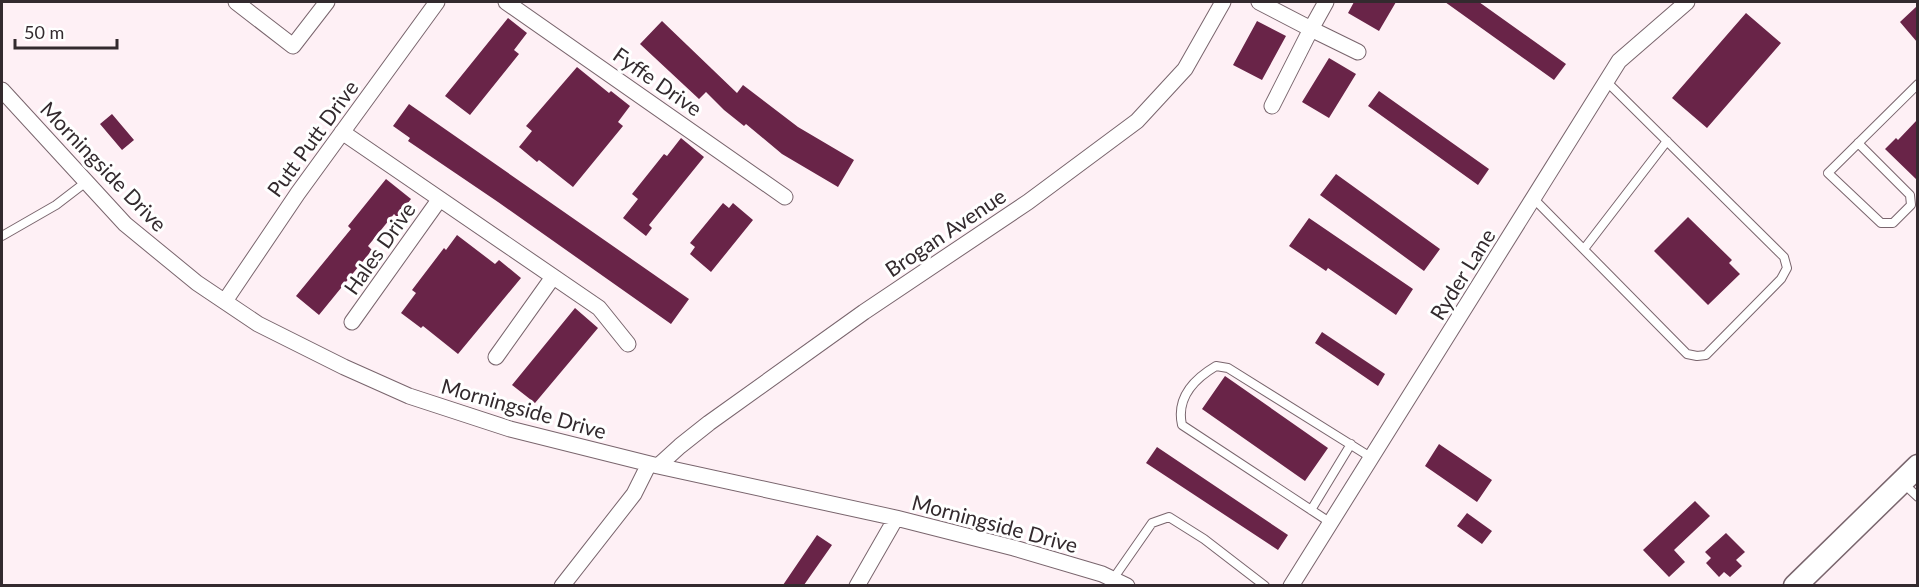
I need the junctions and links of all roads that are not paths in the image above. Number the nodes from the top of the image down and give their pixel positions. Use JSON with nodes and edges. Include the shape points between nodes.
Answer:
{"nodes":[{"id":1,"x":236,"y":2,"type":"edge"},
{"id":2,"x":327,"y":2,"type":"edge"},
{"id":3,"x":437,"y":2,"type":"edge"},
{"id":4,"x":506,"y":2,"type":"edge"},
{"id":5,"x":1223,"y":2,"type":"edge"},
{"id":6,"x":1259,"y":2,"type":"edge"},
{"id":7,"x":1326,"y":2,"type":"edge"},
{"id":8,"x":1687,"y":2,"type":"edge"},
{"id":9,"x":1311,"y":29,"type":"junction"},
{"id":10,"x":1358,"y":52,"type":"dead end"},
{"id":11,"x":1606,"y":81,"type":"junction"},
{"id":12,"x":1917,"y":84,"type":"edge"},
{"id":13,"x":2,"y":90,"type":"edge"},
{"id":14,"x":1272,"y":106,"type":"dead end"},
{"id":15,"x":342,"y":132,"type":"junction"},
{"id":16,"x":1667,"y":141,"type":"junction"},
{"id":17,"x":1858,"y":143,"type":"junction"},
{"id":18,"x":86,"y":183,"type":"junction"},
{"id":19,"x":785,"y":196,"type":"dead end"},
{"id":20,"x":1533,"y":198,"type":"junction"},
{"id":21,"x":439,"y":200,"type":"junction"},
{"id":22,"x":2,"y":236,"type":"edge"},
{"id":23,"x":1584,"y":249,"type":"junction"},
{"id":24,"x":553,"y":277,"type":"junction"},
{"id":25,"x":225,"y":301,"type":"junction"},
{"id":26,"x":352,"y":322,"type":"dead end"},
{"id":27,"x":628,"y":344,"type":"dead end"},
{"id":28,"x":496,"y":357,"type":"dead end"},
{"id":29,"x":1351,"y":444,"type":"junction"},
{"id":30,"x":1372,"y":458,"type":"junction"},
{"id":31,"x":654,"y":465,"type":"junction"},
{"id":32,"x":1912,"y":482,"type":"edge"},
{"id":33,"x":1311,"y":510,"type":"junction"},
{"id":34,"x":896,"y":518,"type":"junction"},
{"id":35,"x":1331,"y":523,"type":"junction"},
{"id":36,"x":1120,"y":582,"type":"edge"},
{"id":37,"x":562,"y":585,"type":"edge"},
{"id":38,"x":857,"y":585,"type":"edge"},
{"id":39,"x":1265,"y":585,"type":"edge"},
{"id":40,"x":1292,"y":585,"type":"edge"},
{"id":41,"x":1795,"y":585,"type":"edge"}],
"edges":[{"from":1,"to":2,"type":"street","via":[[293,46]]},
{"from":3,"to":15,"type":"street","name":"Putt Putt Drive"},
{"from":4,"to":19,"type":"street","name":"Fyffe Drive"},
{"from":5,"to":31,"type":"street","name":"Brogan Avenue","via":[[1185,69],[1137,121]]},
{"from":6,"to":9,"type":"street"},
{"from":7,"to":9,"type":"street"},
{"from":8,"to":11,"type":"street","name":"Ryder Lane","via":[[1619,61]]},
{"from":9,"to":10,"type":"street"},
{"from":9,"to":14,"type":"street"},
{"from":11,"to":16,"type":"lane"},
{"from":11,"to":20,"type":"street","name":"Ryder Lane"},
{"from":12,"to":17,"type":"lane"},
{"from":13,"to":18,"type":"street","name":"Morningside Drive"},
{"from":15,"to":21,"type":"street","name":"Hales Drive"},
{"from":15,"to":25,"type":"street","name":"Putt Putt Drive"},
{"from":16,"to":23,"type":"lane"},
{"from":16,"to":23,"type":"lane","via":[[1785,257],[1787,268],[1781,279],[1706,355],[1697,356],[1687,354]]},
{"from":17,"to":17,"type":"lane","via":[[1828,173],[1881,223],[1893,223],[1911,205],[1910,195]]},
{"from":18,"to":22,"type":"lane"},
{"from":18,"to":25,"type":"street","name":"Morningside Drive","via":[[125,224]]},
{"from":20,"to":23,"type":"lane"},
{"from":20,"to":30,"type":"street","name":"Ryder Lane"},
{"from":21,"to":24,"type":"street","name":"Hales Drive"},
{"from":21,"to":26,"type":"street","name":"Hales Drive"},
{"from":24,"to":27,"type":"street","name":"Hales Drive","via":[[599,308]]},
{"from":24,"to":28,"type":"street"},
{"from":25,"to":31,"type":"street","name":"Morningside Drive","via":[[258,324],[409,396],[510,429]]},
{"from":29,"to":30,"type":"lane"},
{"from":29,"to":33,"type":"lane"},
{"from":29,"to":33,"type":"lane","via":[[1228,368],[1216,366],[1201,375],[1186,393],[1179,412],[1182,425]]},
{"from":30,"to":35,"type":"street","name":"Ryder Lane"},
{"from":31,"to":34,"type":"street","name":"Morningside Drive"},
{"from":31,"to":37,"type":"street","name":"Brogan Avenue"},
{"from":32,"to":41,"type":"street"},
{"from":33,"to":35,"type":"lane"},
{"from":34,"to":36,"type":"street","name":"Morningside Drive","via":[[1014,548]]},
{"from":34,"to":38,"type":"street"},
{"from":35,"to":40,"type":"street","name":"Ryder Lane"},
{"from":36,"to":39,"type":"lane","via":[[1152,523],[1169,517]]}]}
